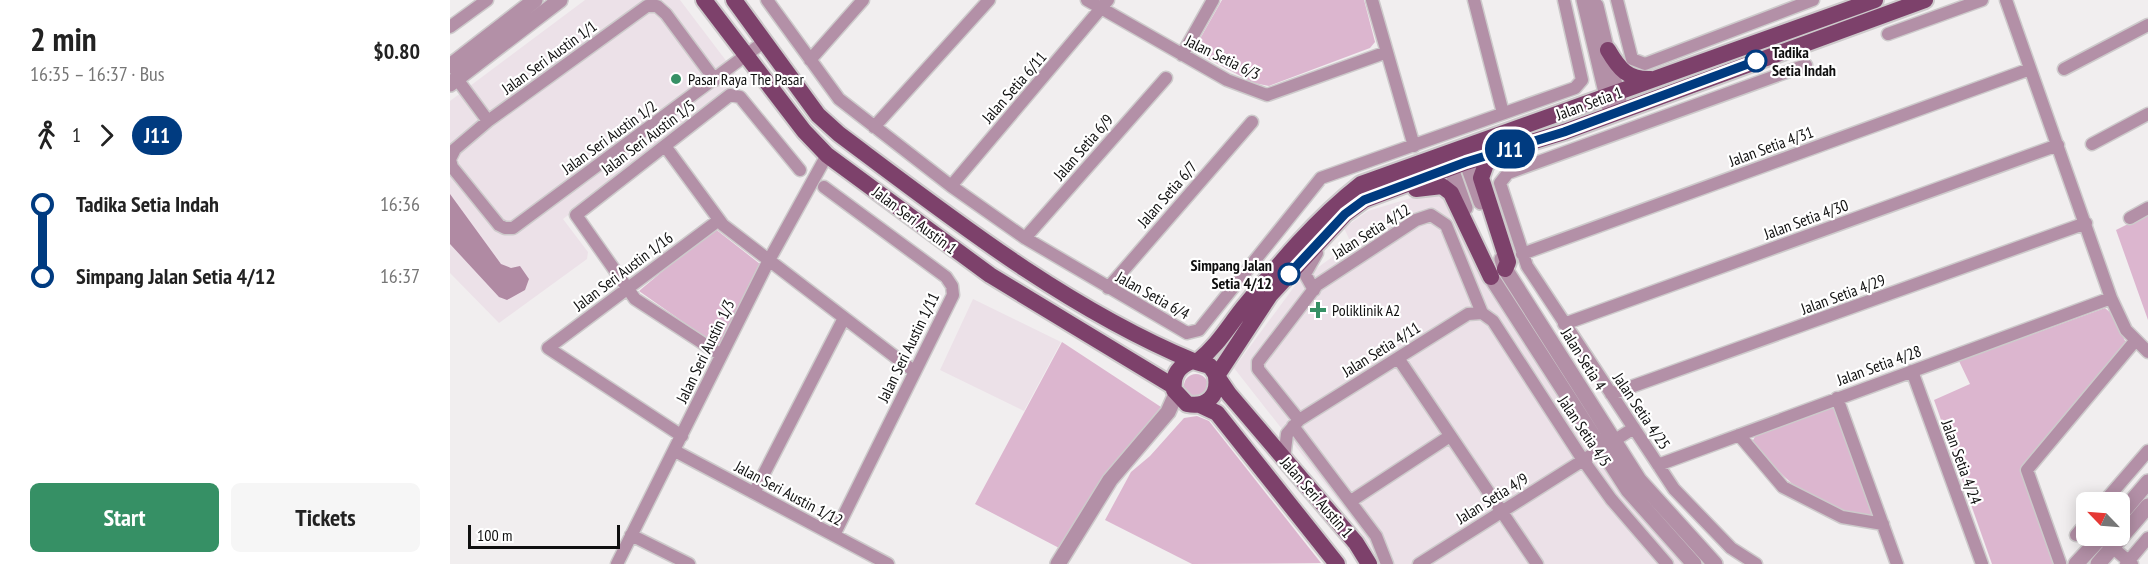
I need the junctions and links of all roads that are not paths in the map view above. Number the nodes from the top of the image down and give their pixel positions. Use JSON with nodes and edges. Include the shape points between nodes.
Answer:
{"nodes":[{"id":1,"x":487,"y":0,"type":"edge"},
{"id":2,"x":535,"y":0,"type":"edge"},
{"id":3,"x":560,"y":0,"type":"edge"},
{"id":4,"x":704,"y":0,"type":"edge"},
{"id":5,"x":734,"y":0,"type":"edge"},
{"id":6,"x":767,"y":0,"type":"edge"},
{"id":7,"x":863,"y":0,"type":"edge"},
{"id":8,"x":989,"y":0,"type":"edge"},
{"id":9,"x":1088,"y":0,"type":"edge"},
{"id":10,"x":1213,"y":0,"type":"edge"},
{"id":11,"x":1372,"y":0,"type":"edge"},
{"id":12,"x":1474,"y":0,"type":"edge"},
{"id":13,"x":1563,"y":0,"type":"edge"},
{"id":14,"x":1584,"y":0,"type":"edge"},
{"id":15,"x":1594,"y":0,"type":"edge"},
{"id":16,"x":1617,"y":0,"type":"edge"},
{"id":17,"x":1813,"y":0,"type":"edge"},
{"id":18,"x":1875,"y":0,"type":"edge"},
{"id":19,"x":1924,"y":0,"type":"edge"},
{"id":20,"x":1982,"y":0,"type":"edge"},
{"id":21,"x":2006,"y":0,"type":"edge"},
{"id":22,"x":1105,"y":5,"type":"edge"},
{"id":23,"x":2148,"y":25,"type":"edge"},
{"id":24,"x":450,"y":27,"type":"edge"},
{"id":25,"x":1888,"y":34,"type":"dead end"},
{"id":26,"x":765,"y":41,"type":"junction"},
{"id":27,"x":1608,"y":50,"type":"junction"},
{"id":28,"x":1387,"y":52,"type":"junction"},
{"id":29,"x":746,"y":55,"type":"junction"},
{"id":30,"x":1182,"y":55,"type":"junction"},
{"id":31,"x":810,"y":60,"type":"junction"},
{"id":32,"x":1806,"y":65,"type":"dead end"},
{"id":33,"x":2030,"y":69,"type":"junction"},
{"id":34,"x":2064,"y":69,"type":"dead end"},
{"id":35,"x":452,"y":76,"type":"edge"},
{"id":36,"x":1166,"y":78,"type":"dead end"},
{"id":37,"x":1654,"y":79,"type":"junction"},
{"id":38,"x":715,"y":80,"type":"junction"},
{"id":39,"x":1611,"y":95,"type":"junction"},
{"id":40,"x":1616,"y":112,"type":"junction"},
{"id":41,"x":1503,"y":113,"type":"junction"},
{"id":42,"x":2148,"y":114,"type":"edge"},
{"id":43,"x":488,"y":121,"type":"junction"},
{"id":44,"x":1252,"y":122,"type":"dead end"},
{"id":45,"x":874,"y":127,"type":"junction"},
{"id":46,"x":1564,"y":132,"type":"junction"},
{"id":47,"x":2092,"y":144,"type":"dead end"},
{"id":48,"x":2058,"y":145,"type":"junction"},
{"id":49,"x":665,"y":146,"type":"junction"},
{"id":50,"x":1414,"y":146,"type":"junction"},
{"id":51,"x":827,"y":155,"type":"junction"},
{"id":52,"x":1456,"y":158,"type":"junction"},
{"id":53,"x":450,"y":159,"type":"edge"},
{"id":54,"x":800,"y":170,"type":"dead end"},
{"id":55,"x":951,"y":186,"type":"junction"},
{"id":56,"x":824,"y":187,"type":"dead end"},
{"id":57,"x":476,"y":196,"type":"joint"},
{"id":58,"x":1364,"y":200,"type":"junction"},
{"id":59,"x":2148,"y":208,"type":"edge"},
{"id":60,"x":2130,"y":218,"type":"dead end"},
{"id":61,"x":719,"y":220,"type":"junction"},
{"id":62,"x":1336,"y":222,"type":"junction"},
{"id":63,"x":2085,"y":223,"type":"junction"},
{"id":64,"x":1025,"y":238,"type":"junction"},
{"id":65,"x":1522,"y":254,"type":"junction"},
{"id":66,"x":768,"y":262,"type":"junction"},
{"id":67,"x":1498,"y":273,"type":"junction"},
{"id":68,"x":628,"y":288,"type":"junction"},
{"id":69,"x":1108,"y":288,"type":"junction"},
{"id":70,"x":1314,"y":290,"type":"junction"},
{"id":71,"x":2112,"y":298,"type":"junction"},
{"id":72,"x":1482,"y":313,"type":"junction"},
{"id":73,"x":844,"y":318,"type":"junction"},
{"id":74,"x":1564,"y":324,"type":"junction"},
{"id":75,"x":2135,"y":341,"type":"junction"},
{"id":76,"x":2148,"y":352,"type":"edge"},
{"id":77,"x":721,"y":355,"type":"junction"},
{"id":78,"x":1398,"y":358,"type":"junction"},
{"id":79,"x":1196,"y":361,"type":"junction"},
{"id":80,"x":1912,"y":371,"type":"junction"},
{"id":81,"x":915,"y":372,"type":"junction"},
{"id":82,"x":1216,"y":377,"type":"junction"},
{"id":83,"x":1175,"y":390,"type":"junction"},
{"id":84,"x":1611,"y":394,"type":"junction"},
{"id":85,"x":1837,"y":398,"type":"junction"},
{"id":86,"x":1197,"y":405,"type":"junction"},
{"id":87,"x":1293,"y":426,"type":"junction"},
{"id":88,"x":1634,"y":429,"type":"junction"},
{"id":89,"x":1739,"y":435,"type":"junction"},
{"id":90,"x":682,"y":436,"type":"junction"},
{"id":91,"x":1450,"y":436,"type":"junction"},
{"id":92,"x":1607,"y":444,"type":"junction"},
{"id":93,"x":675,"y":451,"type":"junction"},
{"id":94,"x":2148,"y":451,"type":"edge"},
{"id":95,"x":1284,"y":459,"type":"junction"},
{"id":96,"x":1583,"y":460,"type":"junction"},
{"id":97,"x":1658,"y":465,"type":"junction"},
{"id":98,"x":2148,"y":482,"type":"edge"},
{"id":99,"x":2113,"y":492,"type":"edge"},
{"id":100,"x":754,"y":493,"type":"junction"},
{"id":101,"x":1351,"y":501,"type":"junction"},
{"id":102,"x":2130,"y":503,"type":"edge"},
{"id":103,"x":2148,"y":506,"type":"edge"},
{"id":104,"x":1501,"y":512,"type":"junction"},
{"id":105,"x":1883,"y":524,"type":"junction"},
{"id":106,"x":632,"y":535,"type":"junction"},
{"id":107,"x":834,"y":535,"type":"junction"},
{"id":108,"x":2148,"y":538,"type":"edge"},
{"id":109,"x":2092,"y":546,"type":"edge"},
{"id":110,"x":2112,"y":547,"type":"junction"},
{"id":111,"x":2060,"y":563,"type":"edge"},
{"id":112,"x":2129,"y":563,"type":"edge"},
{"id":113,"x":617,"y":564,"type":"edge"},
{"id":114,"x":688,"y":564,"type":"edge"},
{"id":115,"x":888,"y":564,"type":"edge"},
{"id":116,"x":1058,"y":564,"type":"edge"},
{"id":117,"x":1066,"y":564,"type":"edge"},
{"id":118,"x":1336,"y":564,"type":"edge"},
{"id":119,"x":1369,"y":564,"type":"edge"},
{"id":120,"x":1387,"y":564,"type":"edge"},
{"id":121,"x":1419,"y":564,"type":"edge"},
{"id":122,"x":1537,"y":564,"type":"edge"},
{"id":123,"x":1667,"y":564,"type":"edge"},
{"id":124,"x":1694,"y":564,"type":"edge"},
{"id":125,"x":1715,"y":564,"type":"edge"},
{"id":126,"x":1756,"y":564,"type":"edge"},
{"id":127,"x":1898,"y":564,"type":"edge"},
{"id":128,"x":1982,"y":564,"type":"edge"},
{"id":129,"x":2076,"y":564,"type":"edge"},
{"id":130,"x":2098,"y":564,"type":"edge"}],
"edges":[{"from":1,"to":24,"type":"street"},
{"from":2,"to":35,"type":"street"},
{"from":3,"to":35,"type":"street"},
{"from":4,"to":29,"type":"main road","name":"Jalan Seri Austin 1"},
{"from":5,"to":26,"type":"main road","name":"Jalan Seri Austin 1"},
{"from":6,"to":31,"type":"street","name":"Jalan Setia 6/4"},
{"from":7,"to":31,"type":"street"},
{"from":8,"to":45,"type":"street"},
{"from":9,"to":22,"type":"street","name":"Jalan Setia 6/3"},
{"from":10,"to":30,"type":"street"},
{"from":11,"to":28,"type":"street"},
{"from":12,"to":41,"type":"street"},
{"from":13,"to":41,"type":"street","name":"Jalan Setia 6/4","via":[[1582,80],[1575,88]]},
{"from":14,"to":39,"type":"street"},
{"from":15,"to":27,"type":"street"},
{"from":16,"to":17,"type":"street","via":[[1632,59],[1645,64]]},
{"from":18,"to":37,"type":"main road","name":"Jalan Setia 1"},
{"from":19,"to":40,"type":"main road","name":"Jalan Setia 1"},
{"from":20,"to":25,"type":"street"},
{"from":21,"to":33,"type":"street"},
{"from":22,"to":30,"type":"street","name":"Jalan Setia 6/3"},
{"from":22,"to":55,"type":"street","name":"Jalan Setia 6/11"},
{"from":23,"to":34,"type":"street"},
{"from":26,"to":29,"type":"street","name":"Jalan Seri Austin 1/2"},
{"from":26,"to":79,"type":"main road","name":"Jalan Seri Austin 1","via":[[818,115],[839,134],[1002,254],[1149,342]]},
{"from":27,"to":37,"type":"main road","via":[[1630,77]]},
{"from":27,"to":39,"type":"street"},
{"from":28,"to":30,"type":"street","name":"Jalan Setia 6/3","via":[[1267,95],[1227,80]]},
{"from":28,"to":50,"type":"street"},
{"from":29,"to":38,"type":"street","name":"Jalan Seri Austin 1/2"},
{"from":29,"to":51,"type":"main road","name":"Jalan Seri Austin 1"},
{"from":31,"to":45,"type":"street","name":"Jalan Setia 6/4","via":[[838,99]]},
{"from":32,"to":65,"type":"street","name":"Jalan Setia 4/25","via":[[1508,173],[1500,188]]},
{"from":33,"to":48,"type":"street"},
{"from":33,"to":65,"type":"street","name":"Jalan Setia 4/31"},
{"from":35,"to":43,"type":"street"},
{"from":36,"to":64,"type":"street","name":"Jalan Setia 6/9"},
{"from":37,"to":39,"type":"main road","name":"Jalan Setia 1"},
{"from":38,"to":43,"type":"street","name":"Jalan Seri Austin 1/1","via":[[666,14],[657,6],[647,6]]},
{"from":38,"to":57,"type":"street","name":"Jalan Seri Austin 1/2","via":[[513,228],[499,225]]},
{"from":39,"to":40,"type":"street"},
{"from":39,"to":52,"type":"main road","name":"Jalan Setia 1"},
{"from":40,"to":46,"type":"main road","name":"Jalan Setia 1"},
{"from":41,"to":50,"type":"street","name":"Jalan Setia 6/4"},
{"from":42,"to":47,"type":"street"},
{"from":43,"to":53,"type":"street","name":"Jalan Seri Austin 1/1","via":[[455,149]]},
{"from":44,"to":69,"type":"street","name":"Jalan Setia 6/7"},
{"from":45,"to":55,"type":"street","name":"Jalan Setia 6/4"},
{"from":46,"to":52,"type":"main road","name":"Jalan Setia 1"},
{"from":46,"to":67,"type":"main road","via":[[1495,156],[1486,164],[1480,178],[1508,262]]},
{"from":48,"to":63,"type":"street"},
{"from":48,"to":74,"type":"street","name":"Jalan Setia 4/30"},
{"from":49,"to":54,"type":"street","name":"Jalan Seri Austin 1/5","via":[[735,94]]},
{"from":49,"to":61,"type":"street"},
{"from":49,"to":68,"type":"street","name":"Jalan Seri Austin 1/5","via":[[576,215]]},
{"from":50,"to":69,"type":"street","name":"Jalan Setia 6/4","via":[[1321,178],[1199,330],[1186,333]]},
{"from":51,"to":66,"type":"street","name":"Jalan Seri Austin 1/3"},
{"from":51,"to":83,"type":"main road","name":"Jalan Seri Austin 1","via":[[990,275]]},
{"from":52,"to":58,"type":"main road","name":"Jalan Setia 1"},
{"from":52,"to":67,"type":"street","name":"Jalan Setia 4"},
{"from":52,"to":79,"type":"main road","name":"Jalan Setia 1","via":[[1361,184],[1333,206],[1242,309],[1213,349]]},
{"from":53,"to":57,"type":"street","name":"Jalan Seri Austin 1/1"},
{"from":55,"to":64,"type":"street","name":"Jalan Setia 6/4"},
{"from":56,"to":81,"type":"street","name":"Jalan Seri Austin 1/11","via":[[946,277],[952,286],[953,295]]},
{"from":58,"to":62,"type":"main road","name":"Jalan Setia 1"},
{"from":58,"to":67,"type":"main road","via":[[1442,186],[1451,193]]},
{"from":59,"to":60,"type":"street"},
{"from":61,"to":66,"type":"street"},
{"from":61,"to":68,"type":"street","name":"Jalan Seri Austin 1/16"},
{"from":62,"to":70,"type":"street","via":[[1335,231],[1307,268],[1306,278]]},
{"from":62,"to":82,"type":"main road","name":"Jalan Setia 1","via":[[1270,294]]},
{"from":63,"to":71,"type":"street"},
{"from":63,"to":84,"type":"street","name":"Jalan Setia 4/29"},
{"from":64,"to":69,"type":"street","name":"Jalan Setia 6/4"},
{"from":65,"to":74,"type":"street","name":"Jalan Setia 4/25"},
{"from":66,"to":73,"type":"street"},
{"from":66,"to":77,"type":"street","name":"Jalan Seri Austin 1/3"},
{"from":67,"to":92,"type":"street","name":"Jalan Setia 4"},
{"from":68,"to":77,"type":"street","via":[[635,298]]},
{"from":68,"to":90,"type":"street","name":"Jalan Seri Austin 1/16","via":[[548,348]]},
{"from":70,"to":72,"type":"street","name":"Jalan Setia 4/12","via":[[1416,220],[1431,215],[1446,225]]},
{"from":70,"to":87,"type":"street","name":"Jalan Setia 4/12","via":[[1257,365]]},
{"from":71,"to":75,"type":"street"},
{"from":71,"to":80,"type":"street","name":"Jalan Setia 4/28"},
{"from":72,"to":78,"type":"street","name":"Jalan Setia 4/11","via":[[1468,314]]},
{"from":72,"to":96,"type":"street","name":"Jalan Setia 4/5","via":[[1493,321]]},
{"from":73,"to":81,"type":"street"},
{"from":73,"to":100,"type":"street"},
{"from":74,"to":84,"type":"street","name":"Jalan Setia 4/25"},
{"from":75,"to":76,"type":"street"},
{"from":75,"to":111,"type":"street","via":[[2028,466],[2027,473]]},
{"from":77,"to":90,"type":"street","name":"Jalan Seri Austin 1/3"},
{"from":78,"to":87,"type":"street","name":"Jalan Setia 4/11"},
{"from":78,"to":91,"type":"street"},
{"from":79,"to":82,"type":"main road","via":[[1210,366]]},
{"from":79,"to":83,"type":"main road","via":[[1176,372]]},
{"from":80,"to":85,"type":"street","name":"Jalan Setia 4/28"},
{"from":80,"to":128,"type":"street","name":"Jalan Setia 4/24"},
{"from":81,"to":107,"type":"street","name":"Jalan Seri Austin 1/11"},
{"from":82,"to":86,"type":"main road","via":[[1213,396]]},
{"from":82,"to":95,"type":"main road","name":"Jalan Seri Austin 1"},
{"from":83,"to":86,"type":"main road","via":[[1187,404]]},
{"from":83,"to":116,"type":"street","via":[[1168,412],[1110,480]]},
{"from":84,"to":88,"type":"street","name":"Jalan Setia 4/25"},
{"from":85,"to":89,"type":"street","name":"Jalan Setia 4/28"},
{"from":85,"to":105,"type":"street"},
{"from":86,"to":117,"type":"street","via":[[1180,414],[1116,481]]},
{"from":86,"to":118,"type":"main road","name":"Jalan Seri Austin 1","via":[[1217,413]]},
{"from":87,"to":95,"type":"street"},
{"from":87,"to":101,"type":"street"},
{"from":88,"to":92,"type":"street","name":"Jalan Setia 4/9"},
{"from":88,"to":97,"type":"street","name":"Jalan Setia 4/25"},
{"from":89,"to":97,"type":"street","name":"Jalan Setia 4/28"},
{"from":89,"to":105,"type":"street","via":[[1783,487],[1842,517]]},
{"from":90,"to":93,"type":"street","name":"Jalan Seri Austin 1/3"},
{"from":91,"to":101,"type":"street"},
{"from":91,"to":104,"type":"street"},
{"from":92,"to":96,"type":"street","name":"Jalan Setia 4/9"},
{"from":92,"to":124,"type":"street","name":"Jalan Setia 4","via":[[1628,490]]},
{"from":92,"to":125,"type":"street","name":"Jalan Setia 4"},
{"from":93,"to":100,"type":"street","name":"Jalan Seri Austin 1/12"},
{"from":93,"to":106,"type":"street","name":"Jalan Seri Austin 1/3"},
{"from":94,"to":99,"type":"street"},
{"from":95,"to":119,"type":"main road","name":"Jalan Seri Austin 1","via":[[1356,543]]},
{"from":96,"to":104,"type":"street","name":"Jalan Setia 4/9"},
{"from":96,"to":123,"type":"street","name":"Jalan Setia 4/5"},
{"from":97,"to":126,"type":"street","name":"Jalan Setia 4/25","via":[[1674,489],[1731,548]]},
{"from":98,"to":102,"type":"street"},
{"from":100,"to":107,"type":"street","name":"Jalan Seri Austin 1/12"},
{"from":101,"to":120,"type":"street","via":[[1376,536]]},
{"from":103,"to":110,"type":"street"},
{"from":104,"to":121,"type":"street","name":"Jalan Setia 4/9"},
{"from":104,"to":122,"type":"street"},
{"from":105,"to":127,"type":"street"},
{"from":106,"to":113,"type":"street","name":"Jalan Seri Austin 1/3"},
{"from":106,"to":114,"type":"street"},
{"from":107,"to":115,"type":"street","name":"Jalan Seri Austin 1/12"},
{"from":108,"to":112,"type":"street"},
{"from":109,"to":129,"type":"street"},
{"from":110,"to":112,"type":"street"},
{"from":110,"to":130,"type":"street"}]}
